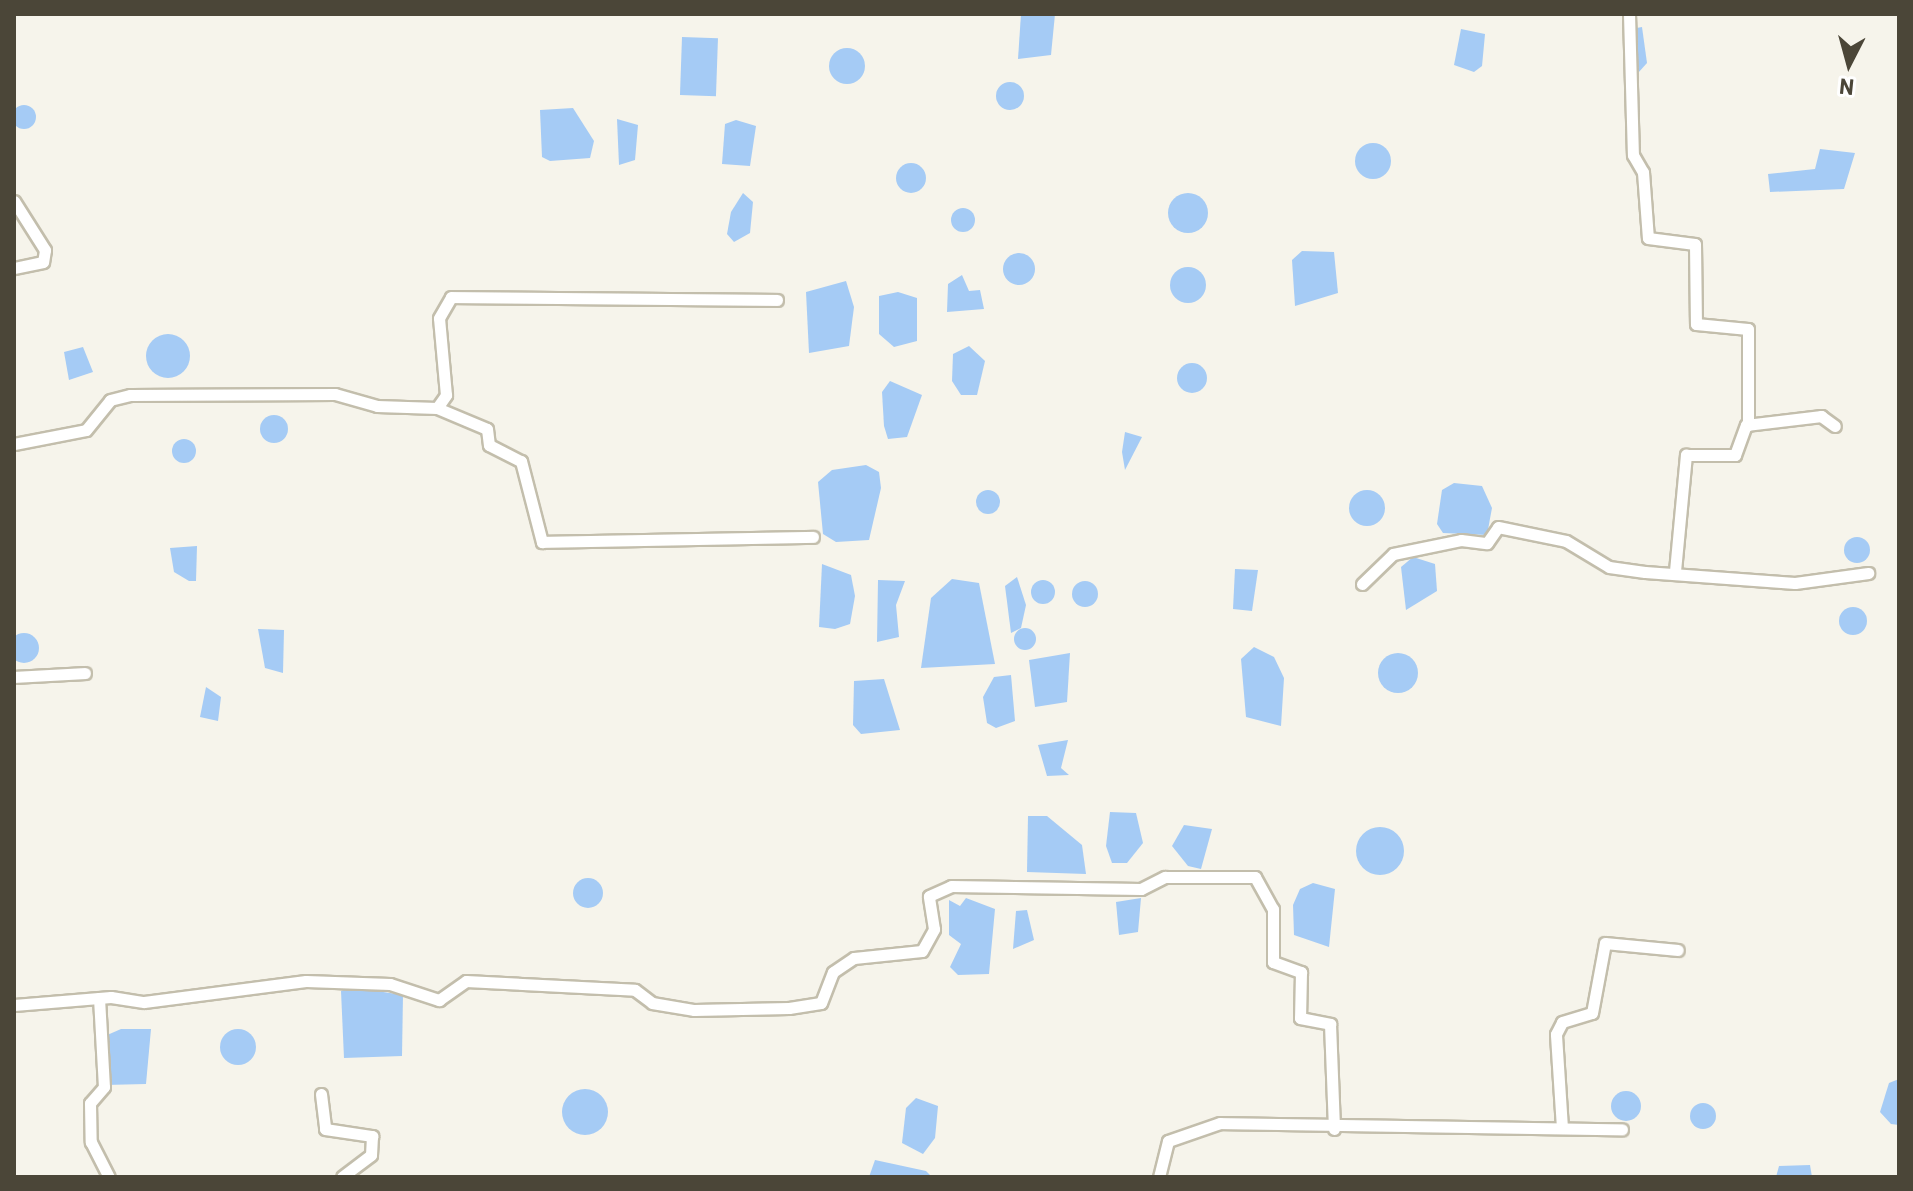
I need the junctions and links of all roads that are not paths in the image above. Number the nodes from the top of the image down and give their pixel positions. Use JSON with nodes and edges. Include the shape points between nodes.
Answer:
{"nodes":[{"id":1,"x":1629,"y":14,"type":"edge"},
{"id":2,"x":14,"y":201,"type":"edge"},
{"id":3,"x":14,"y":268,"type":"edge"},
{"id":4,"x":777,"y":300,"type":"dead end"},
{"id":5,"x":437,"y":408,"type":"junction"},
{"id":6,"x":1748,"y":425,"type":"junction"},
{"id":7,"x":1835,"y":426,"type":"dead end"},
{"id":8,"x":14,"y":444,"type":"edge"},
{"id":9,"x":813,"y":537,"type":"dead end"},
{"id":10,"x":1675,"y":571,"type":"junction"},
{"id":11,"x":1868,"y":573,"type":"dead end"},
{"id":12,"x":1362,"y":584,"type":"dead end"},
{"id":13,"x":85,"y":673,"type":"dead end"},
{"id":14,"x":14,"y":677,"type":"edge"},
{"id":15,"x":1678,"y":950,"type":"dead end"},
{"id":16,"x":99,"y":998,"type":"junction"},
{"id":17,"x":14,"y":1005,"type":"edge"},
{"id":18,"x":321,"y":1094,"type":"dead end"},
{"id":19,"x":1562,"y":1128,"type":"junction"},
{"id":20,"x":1334,"y":1129,"type":"junction"},
{"id":21,"x":1622,"y":1129,"type":"dead end"},
{"id":22,"x":109,"y":1177,"type":"edge"},
{"id":23,"x":342,"y":1177,"type":"edge"},
{"id":24,"x":1159,"y":1177,"type":"edge"}],
"edges":[{"from":1,"to":6,"type":"street","via":[[1633,155],[1643,172],[1648,238],[1695,244],[1696,324],[1748,329]]},
{"from":2,"to":3,"type":"street","via":[[45,250],[43,262]]},
{"from":4,"to":5,"type":"street","via":[[451,297],[439,318],[446,395]]},
{"from":5,"to":8,"type":"street","via":[[377,406],[335,394],[130,395],[110,400],[86,430]]},
{"from":5,"to":9,"type":"street","via":[[487,429],[489,445],[521,461],[542,542]]},
{"from":6,"to":7,"type":"street","via":[[1821,416]]},
{"from":6,"to":10,"type":"street","via":[[1738,454],[1698,453],[1682,461]]},
{"from":10,"to":11,"type":"street","via":[[1795,583]]},
{"from":10,"to":12,"type":"street","via":[[1609,567],[1583,547],[1498,527],[1487,543],[1461,540],[1393,554]]},
{"from":13,"to":14,"type":"street"},
{"from":15,"to":19,"type":"street","via":[[1605,943],[1592,1013],[1562,1022],[1556,1034]]},
{"from":16,"to":17,"type":"street"},
{"from":16,"to":20,"type":"street","via":[[159,1001],[306,981],[390,984],[439,1000],[466,981],[635,990],[652,1003],[694,1010],[789,1008],[821,1003],[833,972],[854,958],[922,951],[934,929],[929,896],[951,886],[1141,889],[1165,877],[1255,877],[1273,909],[1273,962],[1301,972],[1300,1018],[1330,1024]]},
{"from":16,"to":22,"type":"street","via":[[104,1087],[90,1103],[91,1142]]},
{"from":18,"to":23,"type":"street","via":[[325,1129],[372,1136],[371,1155]]},
{"from":19,"to":20,"type":"street"},
{"from":19,"to":21,"type":"street"},
{"from":20,"to":24,"type":"street","via":[[1278,1121],[1199,1127],[1168,1141]]}]}
